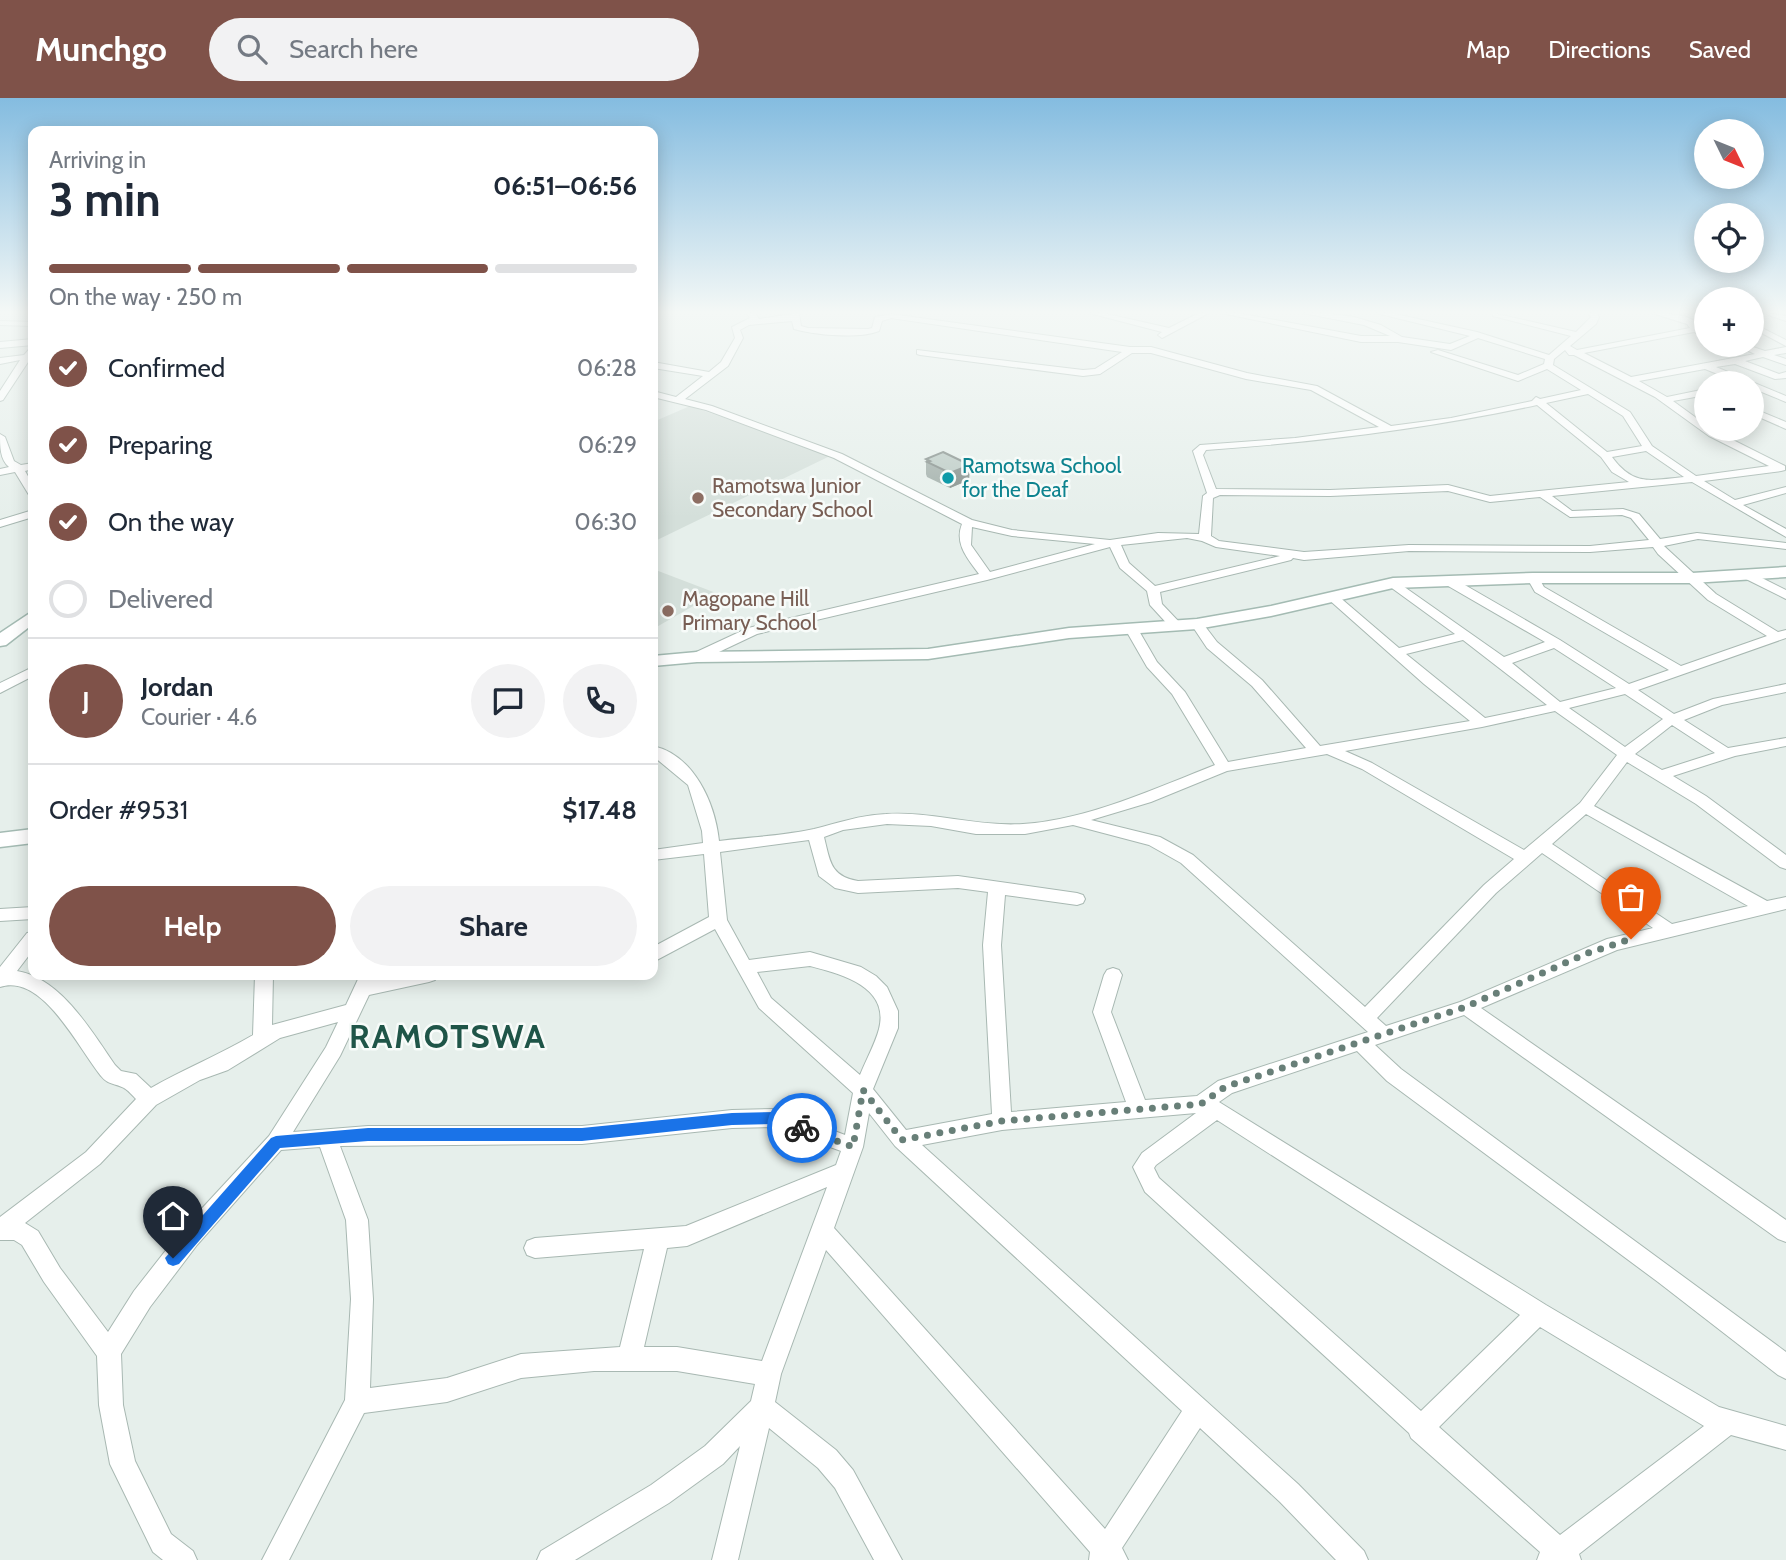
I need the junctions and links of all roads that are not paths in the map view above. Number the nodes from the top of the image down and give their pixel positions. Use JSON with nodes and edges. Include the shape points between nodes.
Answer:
{"nodes":[{"id":1,"x":702,"y":381,"type":"edge"},
{"id":2,"x":1274,"y":381,"type":"edge"},
{"id":3,"x":1576,"y":381,"type":"edge"},
{"id":4,"x":1633,"y":381,"type":"edge"},
{"id":5,"x":1764,"y":390,"type":"edge"},
{"id":6,"x":1589,"y":391,"type":"junction"},
{"id":7,"x":1694,"y":394,"type":"edge"},
{"id":8,"x":658,"y":395,"type":"edge"},
{"id":9,"x":1786,"y":399,"type":"edge"},
{"id":10,"x":1536,"y":400,"type":"junction"},
{"id":11,"x":1666,"y":400,"type":"junction"},
{"id":12,"x":677,"y":401,"type":"junction"},
{"id":13,"x":1764,"y":415,"type":"edge"},
{"id":14,"x":1694,"y":420,"type":"edge"},
{"id":15,"x":1783,"y":422,"type":"edge"},
{"id":16,"x":1764,"y":425,"type":"edge"},
{"id":17,"x":1388,"y":428,"type":"junction"},
{"id":18,"x":0,"y":437,"type":"edge"},
{"id":19,"x":1727,"y":441,"type":"edge"},
{"id":20,"x":1648,"y":448,"type":"junction"},
{"id":21,"x":1605,"y":455,"type":"junction"},
{"id":22,"x":28,"y":467,"type":"edge"},
{"id":23,"x":18,"y":468,"type":"junction"},
{"id":24,"x":1783,"y":469,"type":"edge"},
{"id":25,"x":0,"y":472,"type":"edge"},
{"id":26,"x":1695,"y":479,"type":"junction"},
{"id":27,"x":1640,"y":484,"type":"junction"},
{"id":28,"x":28,"y":485,"type":"edge"},
{"id":29,"x":1786,"y":490,"type":"edge"},
{"id":30,"x":1212,"y":493,"type":"junction"},
{"id":31,"x":1541,"y":493,"type":"junction"},
{"id":32,"x":1733,"y":504,"type":"junction"},
{"id":33,"x":28,"y":515,"type":"edge"},
{"id":34,"x":968,"y":523,"type":"junction"},
{"id":35,"x":0,"y":524,"type":"edge"},
{"id":36,"x":1786,"y":534,"type":"edge"},
{"id":37,"x":1205,"y":538,"type":"junction"},
{"id":38,"x":1114,"y":542,"type":"junction"},
{"id":39,"x":1655,"y":544,"type":"junction"},
{"id":40,"x":1786,"y":546,"type":"edge"},
{"id":41,"x":1304,"y":556,"type":"junction"},
{"id":42,"x":1786,"y":572,"type":"edge"},
{"id":43,"x":1748,"y":575,"type":"junction"},
{"id":44,"x":987,"y":576,"type":"junction"},
{"id":45,"x":1533,"y":578,"type":"junction"},
{"id":46,"x":1692,"y":578,"type":"junction"},
{"id":47,"x":1447,"y":580,"type":"junction"},
{"id":48,"x":1393,"y":583,"type":"junction"},
{"id":49,"x":1153,"y":590,"type":"junction"},
{"id":50,"x":1786,"y":595,"type":"edge"},
{"id":51,"x":1333,"y":598,"type":"junction"},
{"id":52,"x":28,"y":620,"type":"edge"},
{"id":53,"x":1197,"y":624,"type":"junction"},
{"id":54,"x":1176,"y":625,"type":"junction"},
{"id":55,"x":1130,"y":627,"type":"junction"},
{"id":56,"x":1784,"y":635,"type":"edge"},
{"id":57,"x":1464,"y":636,"type":"junction"},
{"id":58,"x":0,"y":641,"type":"edge"},
{"id":59,"x":1555,"y":643,"type":"junction"},
{"id":60,"x":1398,"y":652,"type":"junction"},
{"id":61,"x":697,"y":657,"type":"junction"},
{"id":62,"x":658,"y":661,"type":"edge"},
{"id":63,"x":1502,"y":662,"type":"junction"},
{"id":64,"x":1679,"y":671,"type":"junction"},
{"id":65,"x":28,"y":674,"type":"edge"},
{"id":66,"x":1786,"y":688,"type":"edge"},
{"id":67,"x":0,"y":689,"type":"edge"},
{"id":68,"x":1626,"y":690,"type":"junction"},
{"id":69,"x":1558,"y":706,"type":"junction"},
{"id":70,"x":1670,"y":720,"type":"junction"},
{"id":71,"x":1482,"y":723,"type":"junction"},
{"id":72,"x":1786,"y":742,"type":"edge"},
{"id":73,"x":1322,"y":750,"type":"junction"},
{"id":74,"x":658,"y":753,"type":"edge"},
{"id":75,"x":1625,"y":754,"type":"junction"},
{"id":76,"x":1727,"y":754,"type":"junction"},
{"id":77,"x":1224,"y":767,"type":"junction"},
{"id":78,"x":1662,"y":775,"type":"junction"},
{"id":79,"x":1585,"y":807,"type":"junction"},
{"id":80,"x":1073,"y":820,"type":"junction"},
{"id":81,"x":815,"y":834,"type":"junction"},
{"id":82,"x":28,"y":837,"type":"edge"},
{"id":83,"x":0,"y":840,"type":"edge"},
{"id":84,"x":1541,"y":844,"type":"junction"},
{"id":85,"x":713,"y":849,"type":"junction"},
{"id":86,"x":658,"y":854,"type":"edge"},
{"id":87,"x":1525,"y":858,"type":"junction"},
{"id":88,"x":1786,"y":863,"type":"edge"},
{"id":89,"x":997,"y":887,"type":"junction"},
{"id":90,"x":1077,"y":899,"type":"dead end"},
{"id":91,"x":1786,"y":903,"type":"edge"},
{"id":92,"x":1765,"y":908,"type":"junction"},
{"id":93,"x":28,"y":913,"type":"edge"},
{"id":94,"x":0,"y":915,"type":"edge"},
{"id":95,"x":718,"y":920,"type":"junction"},
{"id":96,"x":1668,"y":930,"type":"junction"},
{"id":97,"x":28,"y":943,"type":"edge"},
{"id":98,"x":658,"y":952,"type":"edge"},
{"id":99,"x":743,"y":967,"type":"junction"},
{"id":100,"x":1113,"y":975,"type":"dead end"},
{"id":101,"x":1,"y":978,"type":"edge"},
{"id":102,"x":264,"y":980,"type":"edge"},
{"id":103,"x":384,"y":980,"type":"edge"},
{"id":104,"x":366,"y":982,"type":"edge"},
{"id":105,"x":1465,"y":1007,"type":"junction"},
{"id":106,"x":354,"y":1010,"type":"junction"},
{"id":107,"x":1364,"y":1017,"type":"junction"},
{"id":108,"x":1384,"y":1035,"type":"junction"},
{"id":109,"x":262,"y":1038,"type":"junction"},
{"id":110,"x":1361,"y":1043,"type":"junction"},
{"id":111,"x":863,"y":1090,"type":"junction"},
{"id":112,"x":149,"y":1099,"type":"junction"},
{"id":113,"x":1209,"y":1106,"type":"junction"},
{"id":114,"x":1138,"y":1109,"type":"junction"},
{"id":115,"x":1002,"y":1121,"type":"junction"},
{"id":116,"x":327,"y":1139,"type":"junction"},
{"id":117,"x":902,"y":1140,"type":"junction"},
{"id":118,"x":276,"y":1142,"type":"junction"},
{"id":119,"x":853,"y":1147,"type":"junction"},
{"id":120,"x":844,"y":1171,"type":"junction"},
{"id":121,"x":0,"y":1230,"type":"edge"},
{"id":122,"x":823,"y":1231,"type":"junction"},
{"id":123,"x":1786,"y":1231,"type":"edge"},
{"id":124,"x":658,"y":1238,"type":"junction"},
{"id":125,"x":535,"y":1248,"type":"dead end"},
{"id":126,"x":1538,"y":1313,"type":"junction"},
{"id":127,"x":109,"y":1352,"type":"junction"},
{"id":128,"x":629,"y":1359,"type":"junction"},
{"id":129,"x":1786,"y":1367,"type":"edge"},
{"id":130,"x":769,"y":1374,"type":"junction"},
{"id":131,"x":357,"y":1402,"type":"junction"},
{"id":132,"x":762,"y":1407,"type":"junction"},
{"id":133,"x":1197,"y":1410,"type":"junction"},
{"id":134,"x":1727,"y":1423,"type":"junction"},
{"id":135,"x":1420,"y":1429,"type":"junction"},
{"id":136,"x":1786,"y":1438,"type":"edge"},
{"id":137,"x":1107,"y":1557,"type":"edge"},
{"id":138,"x":1559,"y":1557,"type":"edge"},
{"id":139,"x":184,"y":1560,"type":"edge"},
{"id":140,"x":275,"y":1560,"type":"edge"},
{"id":141,"x":550,"y":1560,"type":"edge"},
{"id":142,"x":725,"y":1560,"type":"edge"},
{"id":143,"x":889,"y":1560,"type":"edge"},
{"id":144,"x":1355,"y":1560,"type":"edge"}],
"edges":[{"from":1,"to":12,"type":"street"},
{"from":2,"to":17,"type":"street","via":[[1314,388]]},
{"from":3,"to":6,"type":"street"},
{"from":4,"to":11,"type":"street"},
{"from":5,"to":9,"type":"street"},
{"from":6,"to":10,"type":"street"},
{"from":6,"to":20,"type":"street","via":[[1627,414]]},
{"from":7,"to":11,"type":"street"},
{"from":8,"to":12,"type":"street"},
{"from":10,"to":17,"type":"street","via":[[1482,415]]},
{"from":10,"to":21,"type":"street"},
{"from":11,"to":14,"type":"street"},
{"from":12,"to":34,"type":"street","via":[[709,408],[838,456]]},
{"from":13,"to":15,"type":"street"},
{"from":15,"to":16,"type":"street"},
{"from":17,"to":30,"type":"street","via":[[1204,447],[1198,455]]},
{"from":18,"to":23,"type":"street","via":[[9,463]]},
{"from":19,"to":24,"type":"street"},
{"from":20,"to":21,"type":"street"},
{"from":20,"to":26,"type":"street"},
{"from":21,"to":27,"type":"street","via":[[1616,470]]},
{"from":22,"to":23,"type":"street"},
{"from":23,"to":25,"type":"street"},
{"from":23,"to":28,"type":"street"},
{"from":24,"to":26,"type":"street"},
{"from":26,"to":27,"type":"street"},
{"from":26,"to":32,"type":"street"},
{"from":27,"to":31,"type":"street"},
{"from":29,"to":32,"type":"street"},
{"from":30,"to":31,"type":"street","via":[[1448,488],[1490,499]]},
{"from":30,"to":37,"type":"street","via":[[1204,520]]},
{"from":31,"to":39,"type":"street","via":[[1570,514],[1629,513],[1648,529]]},
{"from":32,"to":36,"type":"street"},
{"from":33,"to":35,"type":"street"},
{"from":34,"to":38,"type":"street","via":[[1012,533]]},
{"from":34,"to":44,"type":"street","via":[[964,545]]},
{"from":37,"to":38,"type":"street","via":[[1158,536]]},
{"from":37,"to":41,"type":"street","via":[[1216,544]]},
{"from":38,"to":44,"type":"street"},
{"from":38,"to":49,"type":"street","via":[[1124,565]]},
{"from":39,"to":40,"type":"street","via":[[1698,536]]},
{"from":39,"to":41,"type":"street","via":[[1576,549],[1409,548]]},
{"from":39,"to":46,"type":"street"},
{"from":41,"to":49,"type":"street","via":[[1278,558]]},
{"from":42,"to":43,"type":"street"},
{"from":43,"to":46,"type":"street"},
{"from":43,"to":50,"type":"street"},
{"from":44,"to":61,"type":"street","via":[[753,631]]},
{"from":45,"to":46,"type":"street"},
{"from":45,"to":47,"type":"street"},
{"from":45,"to":64,"type":"street","via":[[1539,589]]},
{"from":46,"to":56,"type":"street","via":[[1712,597]]},
{"from":47,"to":48,"type":"street"},
{"from":47,"to":59,"type":"street"},
{"from":48,"to":51,"type":"street"},
{"from":48,"to":57,"type":"street"},
{"from":49,"to":54,"type":"street","via":[[1156,605]]},
{"from":51,"to":53,"type":"street"},
{"from":51,"to":60,"type":"street"},
{"from":52,"to":58,"type":"street"},
{"from":53,"to":54,"type":"street"},
{"from":53,"to":73,"type":"street","via":[[1212,645],[1257,683]]},
{"from":54,"to":55,"type":"street"},
{"from":55,"to":61,"type":"street","via":[[928,654]]},
{"from":55,"to":77,"type":"street","via":[[1152,664],[1178,692]]},
{"from":56,"to":64,"type":"street"},
{"from":57,"to":60,"type":"street"},
{"from":57,"to":63,"type":"street"},
{"from":59,"to":63,"type":"street"},
{"from":59,"to":68,"type":"street"},
{"from":60,"to":71,"type":"street"},
{"from":61,"to":62,"type":"street"},
{"from":63,"to":69,"type":"street"},
{"from":64,"to":68,"type":"street"},
{"from":65,"to":67,"type":"street"},
{"from":66,"to":70,"type":"street","via":[[1718,702]]},
{"from":68,"to":69,"type":"street"},
{"from":68,"to":70,"type":"street"},
{"from":69,"to":71,"type":"street"},
{"from":69,"to":75,"type":"street"},
{"from":70,"to":75,"type":"street"},
{"from":70,"to":76,"type":"street"},
{"from":71,"to":73,"type":"street"},
{"from":72,"to":76,"type":"street"},
{"from":73,"to":77,"type":"street"},
{"from":73,"to":87,"type":"street","via":[[1367,766]]},
{"from":74,"to":85,"type":"street","via":[[695,783]]},
{"from":75,"to":78,"type":"street"},
{"from":75,"to":79,"type":"street"},
{"from":76,"to":78,"type":"street"},
{"from":77,"to":80,"type":"street"},
{"from":78,"to":88,"type":"street"},
{"from":79,"to":84,"type":"street"},
{"from":79,"to":92,"type":"street"},
{"from":80,"to":81,"type":"street","via":[[1025,829],[988,829],[887,819],[841,825]]},
{"from":80,"to":107,"type":"street","via":[[1142,837],[1177,852]]},
{"from":81,"to":85,"type":"street"},
{"from":81,"to":89,"type":"street","via":[[825,872],[841,884],[958,882]]},
{"from":82,"to":83,"type":"street"},
{"from":84,"to":87,"type":"street"},
{"from":84,"to":96,"type":"street"},
{"from":85,"to":86,"type":"street"},
{"from":85,"to":95,"type":"street"},
{"from":87,"to":107,"type":"street"},
{"from":89,"to":90,"type":"street"},
{"from":89,"to":115,"type":"street","via":[[992,945]]},
{"from":91,"to":92,"type":"street"},
{"from":92,"to":96,"type":"street"},
{"from":93,"to":94,"type":"street"},
{"from":95,"to":98,"type":"street"},
{"from":95,"to":99,"type":"street"},
{"from":96,"to":105,"type":"street","via":[[1588,953]]},
{"from":97,"to":101,"type":"street"},
{"from":99,"to":111,"type":"street","via":[[765,1003]]},
{"from":99,"to":111,"type":"street","via":[[810,959],[855,972],[881,992],[889,1011],[889,1028]]},
{"from":100,"to":114,"type":"street","via":[[1102,1012]]},
{"from":101,"to":112,"type":"street","via":[[21,978],[49,996],[73,1019],[108,1070],[116,1078],[129,1080]]},
{"from":102,"to":109,"type":"street"},
{"from":103,"to":104,"type":"street"},
{"from":104,"to":106,"type":"street"},
{"from":105,"to":108,"type":"street"},
{"from":105,"to":123,"type":"street"},
{"from":106,"to":109,"type":"street"},
{"from":106,"to":118,"type":"street"},
{"from":107,"to":108,"type":"street"},
{"from":108,"to":110,"type":"street"},
{"from":109,"to":112,"type":"street"},
{"from":110,"to":113,"type":"street","via":[[1225,1087]]},
{"from":110,"to":129,"type":"street","via":[[1394,1075]]},
{"from":111,"to":117,"type":"street"},
{"from":111,"to":119,"type":"street"},
{"from":112,"to":121,"type":"street","via":[[93,1158]]},
{"from":113,"to":114,"type":"street"},
{"from":113,"to":126,"type":"street"},
{"from":113,"to":135,"type":"street","via":[[1149,1159],[1143,1167],[1145,1175]]},
{"from":114,"to":115,"type":"street"},
{"from":115,"to":117,"type":"street"},
{"from":116,"to":118,"type":"street"},
{"from":116,"to":119,"type":"street","via":[[582,1135],[777,1118]]},
{"from":116,"to":131,"type":"street","via":[[357,1220],[362,1299]]},
{"from":117,"to":133,"type":"street"},
{"from":118,"to":127,"type":"street","via":[[189,1238],[142,1298]]},
{"from":119,"to":120,"type":"street"},
{"from":120,"to":122,"type":"street"},
{"from":120,"to":124,"type":"street","via":[[704,1230]]},
{"from":121,"to":127,"type":"street","via":[[17,1230],[30,1238]]},
{"from":122,"to":130,"type":"street"},
{"from":122,"to":137,"type":"street"},
{"from":124,"to":125,"type":"street"},
{"from":124,"to":128,"type":"street"},
{"from":126,"to":134,"type":"street"},
{"from":126,"to":135,"type":"street"},
{"from":127,"to":139,"type":"street","via":[[111,1405],[123,1464],[162,1543]]},
{"from":128,"to":130,"type":"street","via":[[677,1359]]},
{"from":128,"to":131,"type":"street","via":[[521,1366],[447,1390]]},
{"from":130,"to":132,"type":"street"},
{"from":131,"to":140,"type":"street"},
{"from":132,"to":141,"type":"street","via":[[714,1455]]},
{"from":132,"to":142,"type":"street"},
{"from":132,"to":143,"type":"street","via":[[827,1459],[844,1479]]},
{"from":133,"to":137,"type":"street"},
{"from":133,"to":144,"type":"street"},
{"from":134,"to":136,"type":"street"},
{"from":134,"to":138,"type":"street"},
{"from":135,"to":138,"type":"street"}]}
